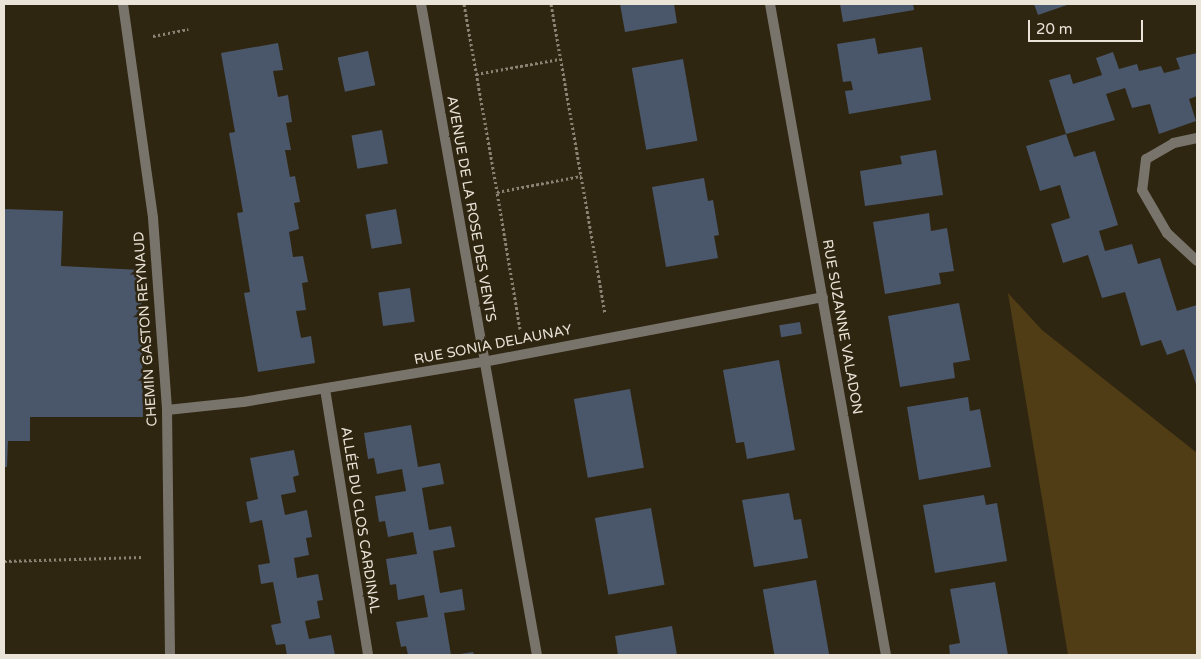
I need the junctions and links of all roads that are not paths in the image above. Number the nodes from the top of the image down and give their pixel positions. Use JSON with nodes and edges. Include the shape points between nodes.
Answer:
{"nodes":[{"id":1,"x":123,"y":4,"type":"edge"},
{"id":2,"x":421,"y":4,"type":"edge"},
{"id":3,"x":770,"y":4,"type":"edge"},
{"id":4,"x":1197,"y":138,"type":"edge"},
{"id":5,"x":1197,"y":261,"type":"edge"},
{"id":6,"x":822,"y":297,"type":"junction"},
{"id":7,"x":483,"y":362,"type":"junction"},
{"id":8,"x":325,"y":389,"type":"junction"},
{"id":9,"x":167,"y":410,"type":"junction"},
{"id":10,"x":170,"y":655,"type":"edge"},
{"id":11,"x":368,"y":655,"type":"edge"},
{"id":12,"x":537,"y":655,"type":"edge"},
{"id":13,"x":886,"y":655,"type":"edge"}],
"edges":[{"from":1,"to":9,"type":"street","name":"CHEMIN GASTON REYNAUD","via":[[153,218]]},
{"from":2,"to":7,"type":"street","name":"AVENUE DE LA ROSE DES VENTS"},
{"from":3,"to":6,"type":"street","name":"RUE SUZANNE VALADON"},
{"from":4,"to":5,"type":"street","via":[[1174,143],[1146,159],[1142,190],[1167,233]]},
{"from":6,"to":7,"type":"street","name":"RUE SONIA DELAUNAY"},
{"from":6,"to":13,"type":"street","name":"RUE SUZANNE VALADON"},
{"from":7,"to":8,"type":"street","name":"RUE SONIA DELAUNAY"},
{"from":7,"to":12,"type":"street","name":"AVENUE DE LA ROSE DES VENTS"},
{"from":8,"to":9,"type":"street","name":"RUE SONIA DELAUNAY","via":[[182,411]]},
{"from":8,"to":11,"type":"street","name":"ALLÉE DU CLOS CARDINAL"},
{"from":9,"to":10,"type":"street","name":"CHEMIN GASTON REYNAUD","via":[[166,559]]}]}
